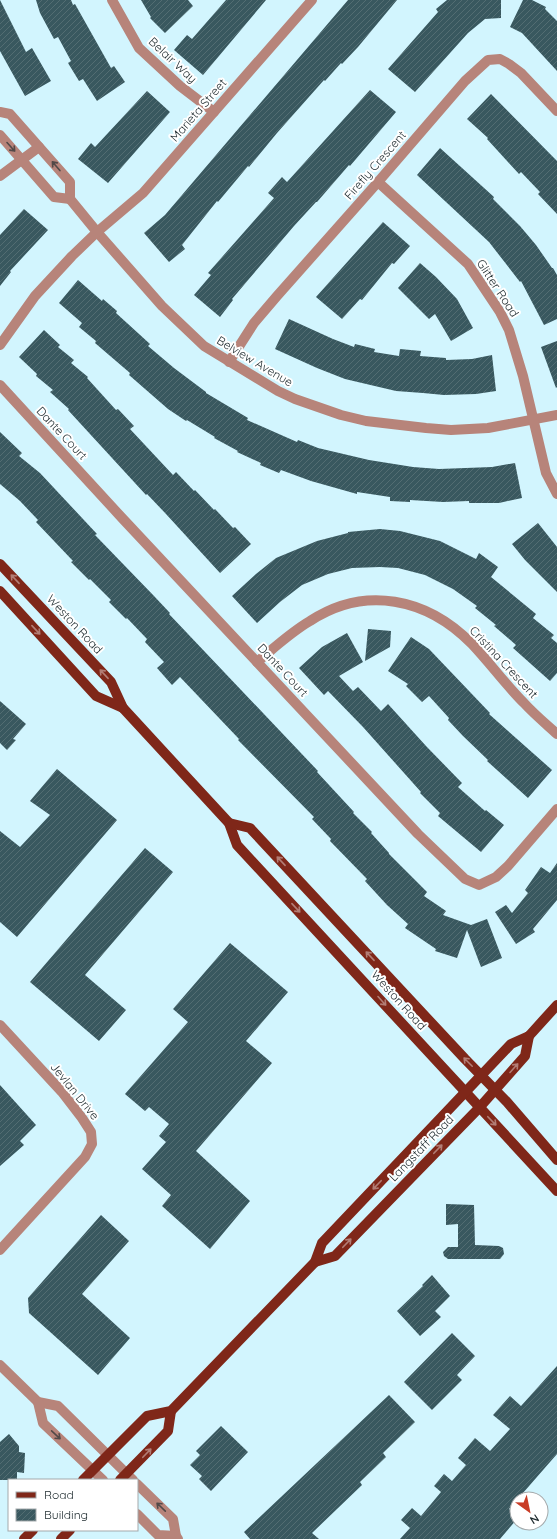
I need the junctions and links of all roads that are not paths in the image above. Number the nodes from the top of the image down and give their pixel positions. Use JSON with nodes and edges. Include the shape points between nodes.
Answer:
{"nodes":[{"id":1,"x":112,"y":0,"type":"edge"},
{"id":2,"x":312,"y":0,"type":"edge"},
{"id":3,"x":557,"y":111,"type":"edge"},
{"id":4,"x":0,"y":112,"type":"edge"},
{"id":5,"x":214,"y":112,"type":"junction"},
{"id":6,"x":0,"y":135,"type":"edge"},
{"id":7,"x":39,"y":147,"type":"junction"},
{"id":8,"x":22,"y":159,"type":"junction"},
{"id":9,"x":0,"y":176,"type":"edge"},
{"id":10,"x":378,"y":182,"type":"junction"},
{"id":11,"x":70,"y":199,"type":"junction"},
{"id":12,"x":97,"y":232,"type":"junction"},
{"id":13,"x":0,"y":345,"type":"edge"},
{"id":14,"x":229,"y":362,"type":"junction"},
{"id":15,"x":0,"y":385,"type":"edge"},
{"id":16,"x":557,"y":415,"type":"edge"},
{"id":17,"x":533,"y":419,"type":"junction"},
{"id":18,"x":557,"y":494,"type":"edge"},
{"id":19,"x":0,"y":564,"type":"edge"},
{"id":20,"x":0,"y":591,"type":"edge"},
{"id":21,"x":257,"y":662,"type":"junction"},
{"id":22,"x":123,"y":708,"type":"junction"},
{"id":23,"x":557,"y":734,"type":"edge"},
{"id":24,"x":557,"y":810,"type":"edge"},
{"id":25,"x":229,"y":823,"type":"junction"},
{"id":26,"x":557,"y":1005,"type":"edge"},
{"id":27,"x":0,"y":1025,"type":"edge"},
{"id":28,"x":529,"y":1036,"type":"junction"},
{"id":29,"x":481,"y":1075,"type":"junction"},
{"id":30,"x":495,"y":1090,"type":"junction"},
{"id":31,"x":465,"y":1093,"type":"junction"},
{"id":32,"x":479,"y":1108,"type":"junction"},
{"id":33,"x":557,"y":1160,"type":"edge"},
{"id":34,"x":557,"y":1191,"type":"edge"},
{"id":35,"x":0,"y":1250,"type":"edge"},
{"id":36,"x":315,"y":1262,"type":"junction"},
{"id":37,"x":0,"y":1365,"type":"edge"},
{"id":38,"x":38,"y":1402,"type":"junction"},
{"id":39,"x":170,"y":1411,"type":"junction"},
{"id":40,"x":108,"y":1454,"type":"junction"},
{"id":41,"x":92,"y":1470,"type":"junction"},
{"id":42,"x":127,"y":1478,"type":"edge"},
{"id":43,"x":84,"y":1479,"type":"edge"},
{"id":44,"x":102,"y":1479,"type":"edge"},
{"id":45,"x":138,"y":1485,"type":"edge"},
{"id":46,"x":138,"y":1515,"type":"edge"},
{"id":47,"x":32,"y":1531,"type":"edge"},
{"id":48,"x":69,"y":1531,"type":"edge"},
{"id":49,"x":177,"y":1538,"type":"edge"},
{"id":50,"x":24,"y":1539,"type":"edge"},
{"id":51,"x":60,"y":1539,"type":"edge"}],
"edges":[{"from":1,"to":5,"type":"street","name":"Belair Way","via":[[139,48],[180,86]]},
{"from":2,"to":5,"type":"street","name":"Marieta Street"},
{"from":3,"to":10,"type":"street","name":"Firefly Crescent","via":[[509,64],[500,59],[488,60],[464,81]]},
{"from":4,"to":7,"type":"street","via":[[10,114]]},
{"from":5,"to":12,"type":"street","name":"Marieta Street","via":[[143,193]]},
{"from":6,"to":8,"type":"street","one_way":true},
{"from":7,"to":8,"type":"street"},
{"from":11,"to":7,"type":"street","one_way":true,"via":[[70,182]]},
{"from":8,"to":9,"type":"street"},
{"from":8,"to":11,"type":"street","via":[[54,197]]},
{"from":10,"to":14,"type":"street","name":"Firefly Crescent","via":[[254,323]]},
{"from":10,"to":17,"type":"street","name":"Glitter Road","via":[[468,264],[483,284],[509,330],[524,376]]},
{"from":11,"to":12,"type":"street","name":"Belview Avenue"},
{"from":12,"to":13,"type":"street","via":[[35,296]]},
{"from":12,"to":14,"type":"street","name":"Belview Avenue","via":[[162,306],[204,346]]},
{"from":14,"to":17,"type":"street","name":"Belview Avenue","via":[[295,400],[366,421],[451,430],[488,428]]},
{"from":15,"to":21,"type":"street","name":"Dante Court"},
{"from":16,"to":17,"type":"street","name":"Belview Avenue"},
{"from":17,"to":18,"type":"street","name":"Glitter Road","via":[[546,473]]},
{"from":22,"to":19,"type":"main road","name":"Weston Road","one_way":true,"via":[[111,682]]},
{"from":20,"to":22,"type":"main road","name":"Weston Road","one_way":true,"via":[[96,696]]},
{"from":21,"to":23,"type":"street","name":"Cristina Crescent","via":[[310,620],[328,611],[363,600],[393,600],[444,620],[471,643],[524,704]]},
{"from":21,"to":24,"type":"street","name":"Dante Court","via":[[418,834],[465,879],[479,885],[496,877]]},
{"from":22,"to":25,"type":"main road","name":"Weston Road"},
{"from":29,"to":25,"type":"main road","name":"Weston Road","one_way":true,"via":[[250,828]]},
{"from":25,"to":31,"type":"main road","name":"Weston Road","one_way":true,"via":[[237,844]]},
{"from":26,"to":28,"type":"main road","name":"Langstaff Road"},
{"from":27,"to":35,"type":"street","name":"Jevlan Drive","via":[[62,1092],[91,1132],[92,1144],[85,1157]]},
{"from":28,"to":29,"type":"main road","name":"Langstaff Road","via":[[511,1044]]},
{"from":30,"to":28,"type":"main road","name":"Langstaff Road","one_way":true,"via":[[525,1056]]},
{"from":29,"to":30,"type":"main road","name":"Weston Road"},
{"from":29,"to":31,"type":"main road","name":"Langstaff Road"},
{"from":30,"to":32,"type":"main road","name":"Langstaff Road"},
{"from":30,"to":33,"type":"main road","name":"Weston Road"},
{"from":31,"to":32,"type":"main road","name":"Weston Road"},
{"from":31,"to":36,"type":"main road","name":"Langstaff Road","one_way":true,"via":[[322,1243]]},
{"from":32,"to":34,"type":"main road","name":"Weston Road","one_way":true},
{"from":36,"to":32,"type":"main road","name":"Langstaff Road","one_way":true,"via":[[335,1256]]},
{"from":36,"to":39,"type":"main road","name":"Langstaff Road"},
{"from":37,"to":38,"type":"street"},
{"from":38,"to":40,"type":"street","via":[[58,1406]]},
{"from":38,"to":41,"type":"street","one_way":true,"via":[[43,1423]]},
{"from":39,"to":40,"type":"main road","via":[[147,1416]]},
{"from":42,"to":39,"type":"main road","one_way":true,"via":[[168,1431]]},
{"from":40,"to":41,"type":"main road"},
{"from":40,"to":42,"type":"street"},
{"from":41,"to":43,"type":"main road"},
{"from":41,"to":44,"type":"street"},
{"from":49,"to":45,"type":"street","one_way":true,"via":[[173,1519]]},
{"from":46,"to":49,"type":"street","via":[[158,1535]]},
{"from":47,"to":50,"type":"main road"},
{"from":48,"to":51,"type":"main road"}]}
